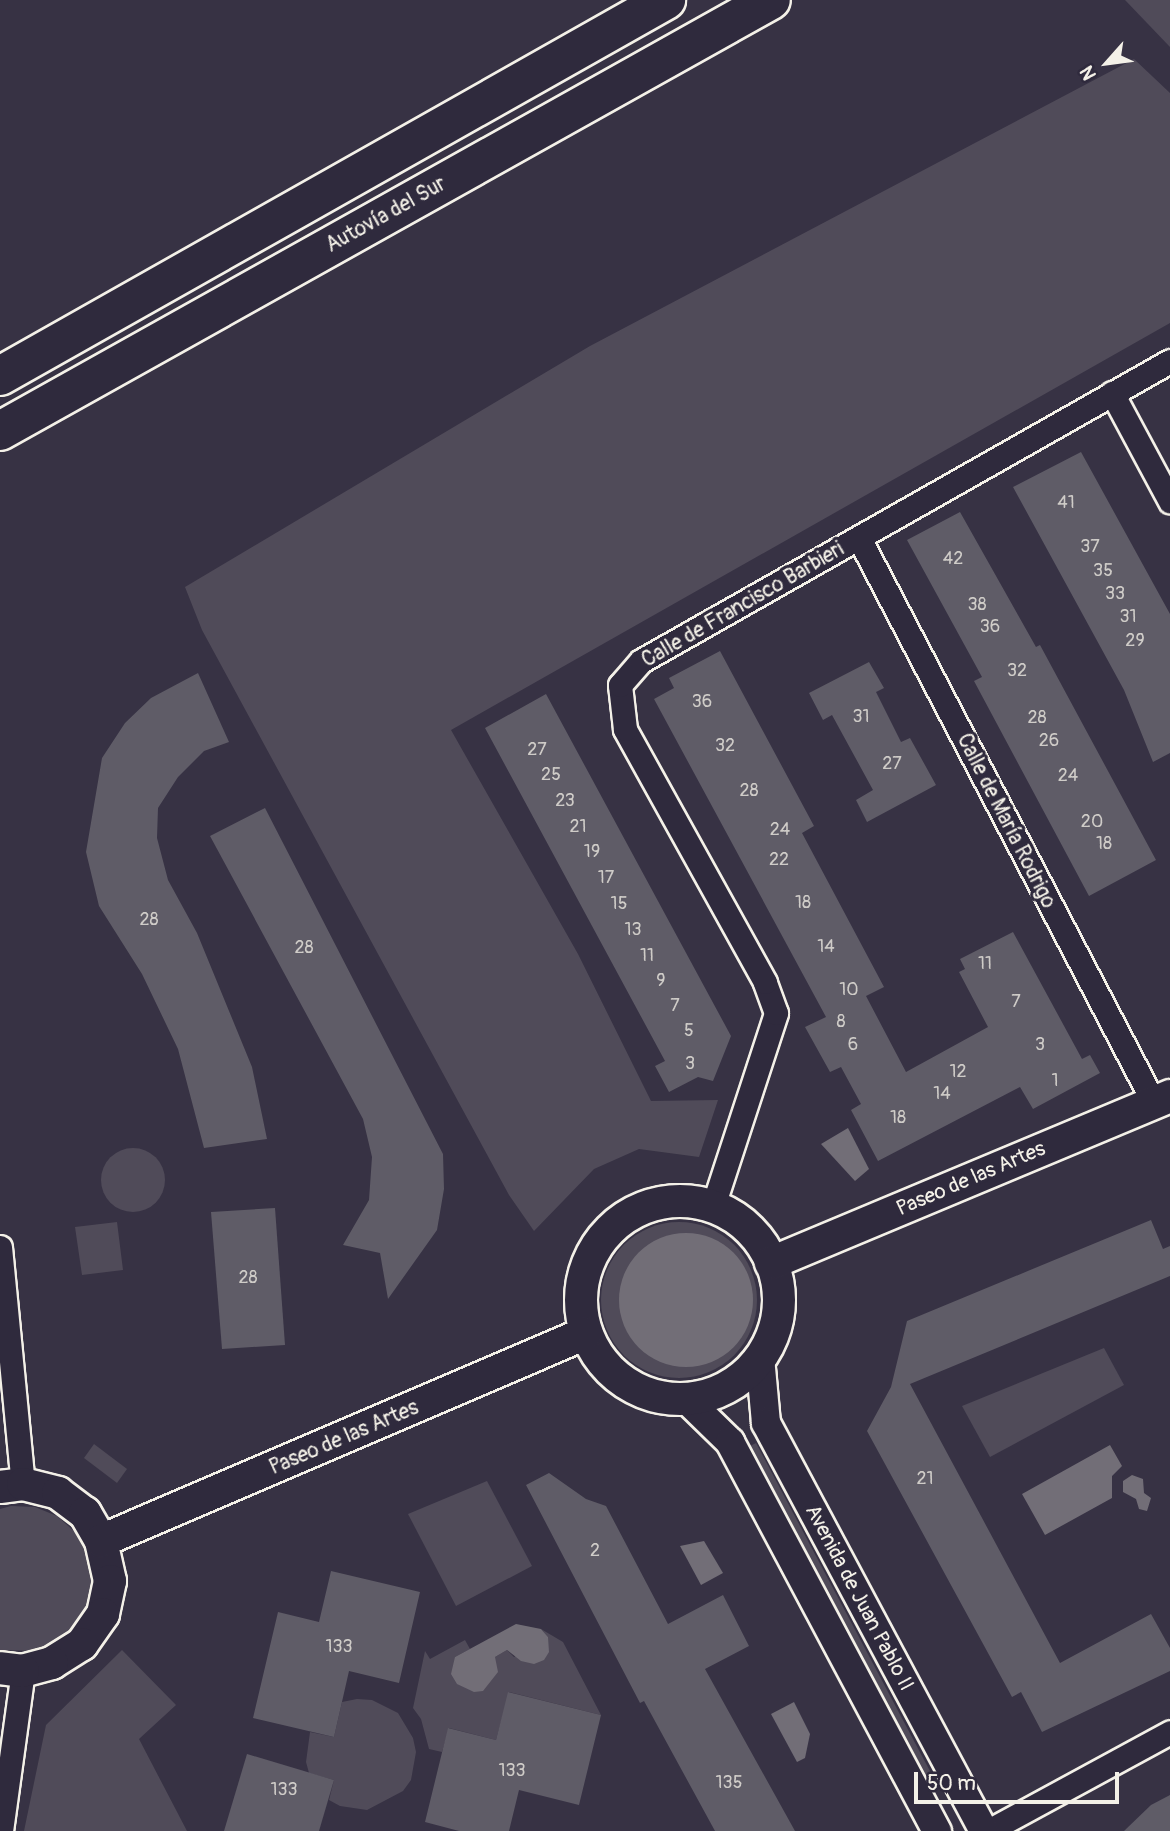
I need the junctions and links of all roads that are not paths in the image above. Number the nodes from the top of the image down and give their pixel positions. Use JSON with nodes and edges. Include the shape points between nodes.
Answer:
{"nodes":[{"id":1,"x":666,"y":0,"type":"edge"},
{"id":2,"x":771,"y":0,"type":"edge"},
{"id":3,"x":1170,"y":361,"type":"edge"},
{"id":4,"x":0,"y":376,"type":"edge"},
{"id":5,"x":1112,"y":394,"type":"junction"},
{"id":6,"x":0,"y":431,"type":"edge"},
{"id":7,"x":1170,"y":501,"type":"edge"},
{"id":8,"x":859,"y":538,"type":"junction"},
{"id":9,"x":1162,"y":1100,"type":"edge"},
{"id":10,"x":713,"y":1206,"type":"junction"},
{"id":11,"x":0,"y":1247,"type":"edge"},
{"id":12,"x":771,"y":1263,"type":"junction"},
{"id":13,"x":586,"y":1333,"type":"junction"},
{"id":14,"x":761,"y":1357,"type":"junction"},
{"id":15,"x":686,"y":1399,"type":"junction"},
{"id":16,"x":11,"y":1486,"type":"edge"},
{"id":17,"x":102,"y":1541,"type":"junction"},
{"id":18,"x":11,"y":1670,"type":"edge"},
{"id":19,"x":1170,"y":1732,"type":"edge"},
{"id":20,"x":1,"y":1831,"type":"edge"},
{"id":21,"x":937,"y":1831,"type":"edge"},
{"id":22,"x":986,"y":1831,"type":"edge"}],
"edges":[{"from":1,"to":4,"type":"highway"},
{"from":2,"to":6,"type":"highway","name":"Autovía del Sur"},
{"from":3,"to":5,"type":"street","name":"Calle de Francisco Barbieri"},
{"from":5,"to":7,"type":"street"},
{"from":5,"to":8,"type":"street","name":"Calle de Francisco Barbieri"},
{"from":8,"to":9,"type":"street","name":"Calle de María Rodrigo"},
{"from":8,"to":10,"type":"street","name":"Calle de Francisco Barbieri","via":[[641,661],[620,685],[625,729],[765,982],[776,1013]]},
{"from":9,"to":12,"type":"main road","name":"Paseo de las Artes"},
{"from":10,"to":12,"type":"main road","via":[[757,1237]]},
{"from":10,"to":13,"type":"main road","via":[[668,1201],[619,1222],[598,1244],[585,1269],[581,1300]]},
{"from":11,"to":16,"type":"street"},
{"from":12,"to":14,"type":"main road","via":[[779,1292],[778,1315]]},
{"from":13,"to":15,"type":"main road","via":[[604,1363],[631,1386],[658,1396]]},
{"from":13,"to":17,"type":"main road","name":"Paseo de las Artes"},
{"from":14,"to":15,"type":"main road","via":[[745,1375],[720,1391]]},
{"from":14,"to":22,"type":"street","name":"Avenida de Juan Pablo II","via":[[766,1423]]},
{"from":15,"to":21,"type":"street","name":"Avenida de Juan Pablo II","via":[[730,1442]]},
{"from":16,"to":17,"type":"main road","via":[[67,1500],[85,1513]]},
{"from":17,"to":18,"type":"main road","via":[[110,1581],[103,1614],[82,1644],[52,1663]]},
{"from":18,"to":20,"type":"street"},
{"from":19,"to":22,"type":"street"}]}
